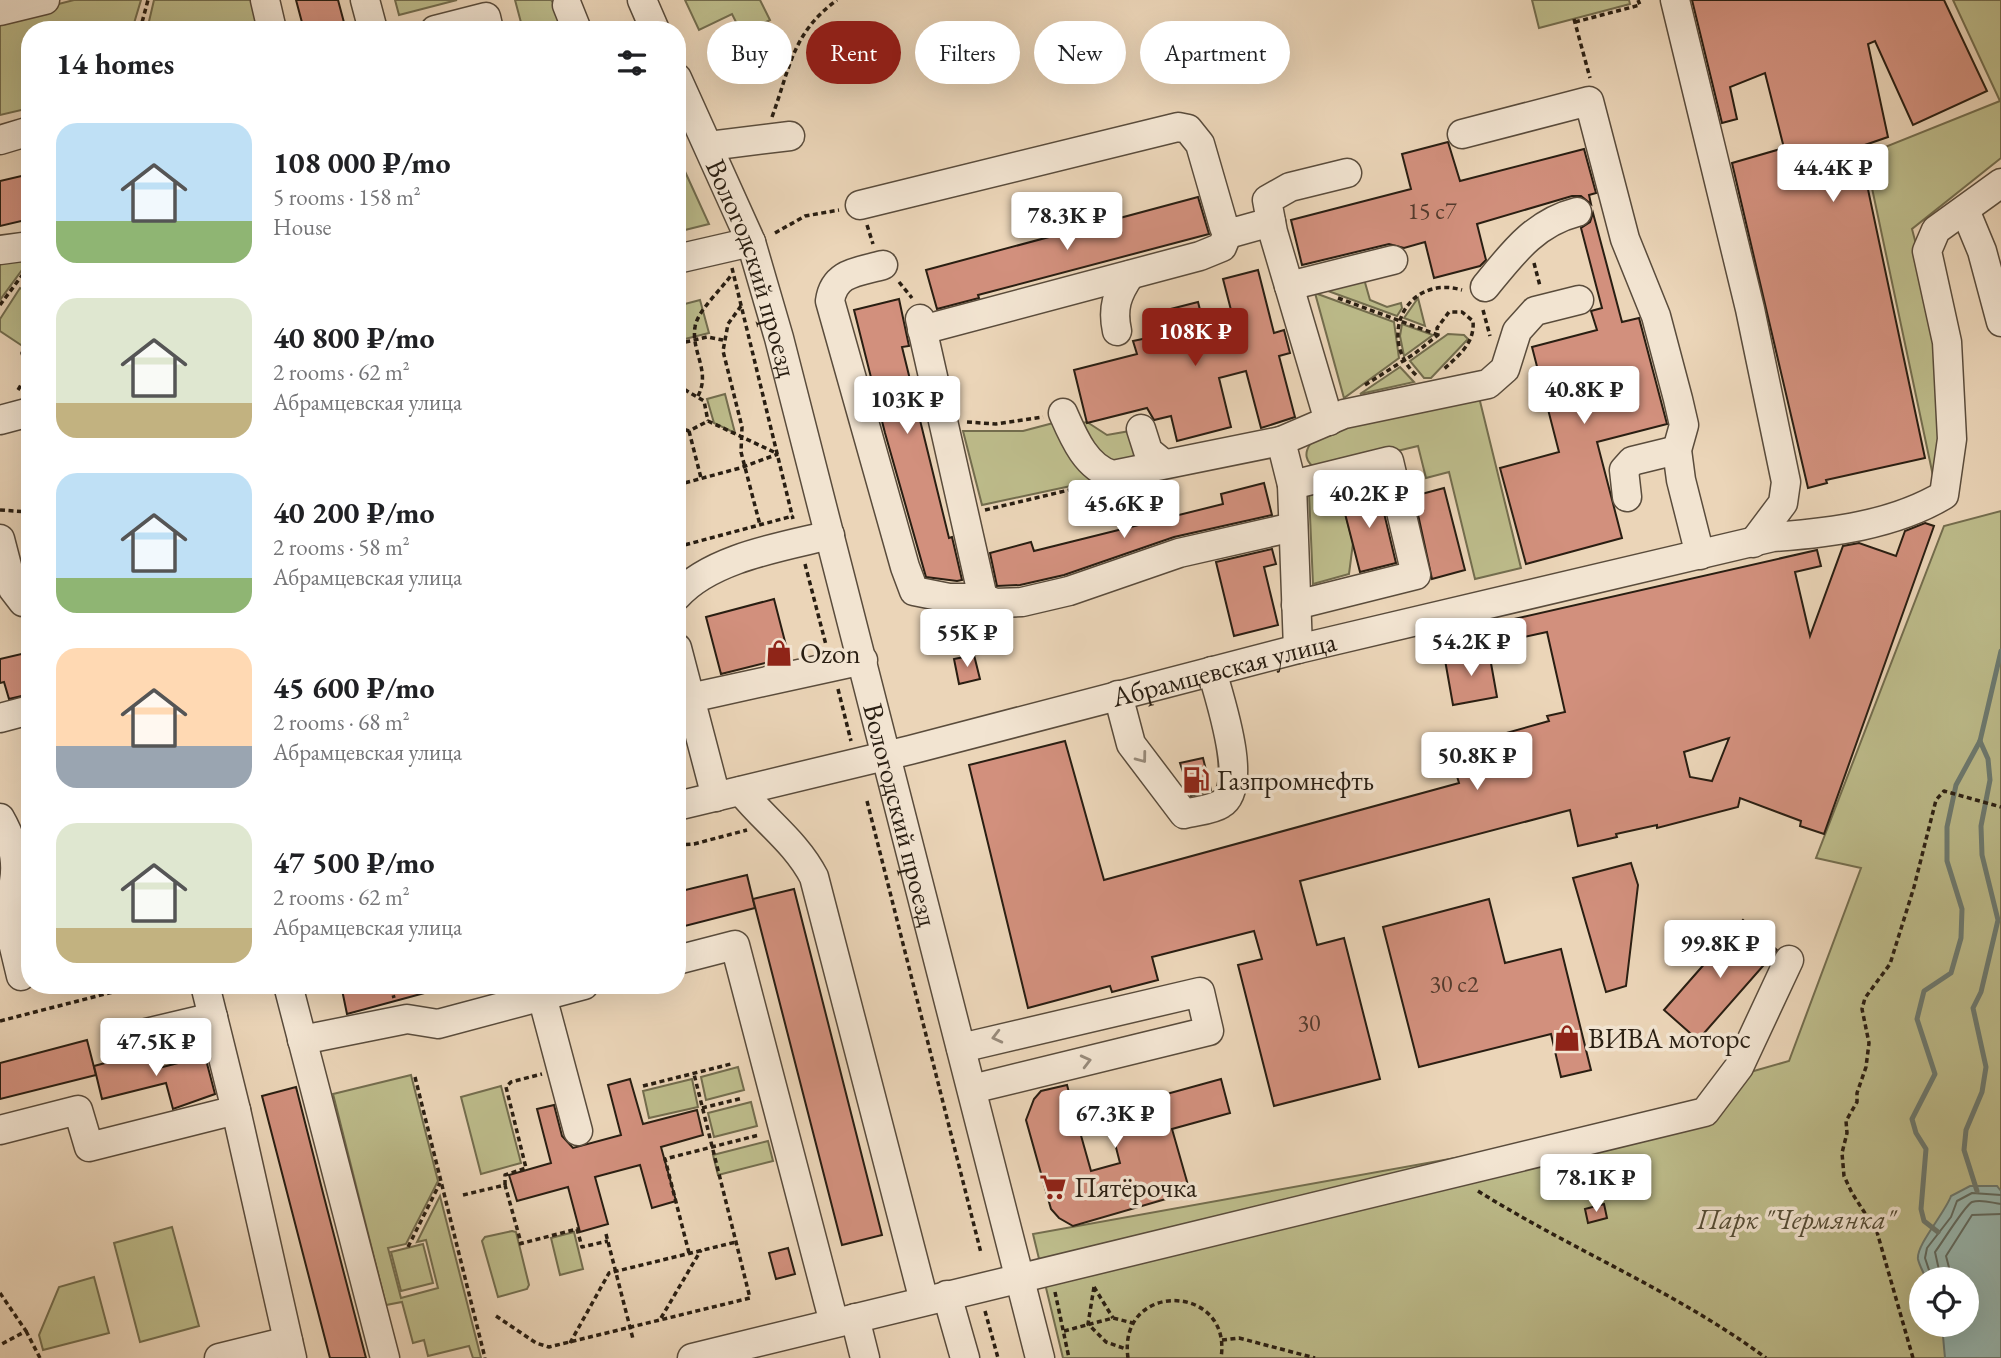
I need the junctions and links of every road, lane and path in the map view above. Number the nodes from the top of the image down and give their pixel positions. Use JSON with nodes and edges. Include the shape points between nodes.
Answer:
{"nodes":[{"id":1,"x":44,"y":0,"type":"edge"},
{"id":2,"x":148,"y":0,"type":"edge"},
{"id":3,"x":265,"y":0,"type":"edge"},
{"id":4,"x":365,"y":0,"type":"edge"},
{"id":5,"x":642,"y":0,"type":"edge"},
{"id":6,"x":837,"y":0,"type":"edge"},
{"id":7,"x":1638,"y":0,"type":"edge"},
{"id":8,"x":1675,"y":0,"type":"edge"},
{"id":9,"x":0,"y":11,"type":"edge"},
{"id":10,"x":143,"y":21,"type":"edge"},
{"id":11,"x":270,"y":21,"type":"edge"},
{"id":12,"x":371,"y":21,"type":"edge"},
{"id":13,"x":470,"y":21,"type":"edge"},
{"id":14,"x":487,"y":21,"type":"edge"},
{"id":15,"x":651,"y":21,"type":"edge"},
{"id":16,"x":1589,"y":101,"type":"junction"},
{"id":17,"x":686,"y":105,"type":"edge"},
{"id":18,"x":695,"y":132,"type":"edge"},
{"id":19,"x":21,"y":133,"type":"edge"},
{"id":20,"x":1462,"y":134,"type":"dead end"},
{"id":21,"x":777,"y":137,"type":"joint"},
{"id":22,"x":0,"y":139,"type":"edge"},
{"id":23,"x":1347,"y":173,"type":"dead end"},
{"id":24,"x":2001,"y":183,"type":"edge"},
{"id":25,"x":860,"y":205,"type":"joint"},
{"id":26,"x":1595,"y":208,"type":"junction"},
{"id":27,"x":1965,"y":210,"type":"junction"},
{"id":28,"x":1271,"y":222,"type":"junction"},
{"id":29,"x":1229,"y":230,"type":"junction"},
{"id":30,"x":1528,"y":239,"type":"junction"},
{"id":31,"x":21,"y":247,"type":"edge"},
{"id":32,"x":746,"y":249,"type":"junction"},
{"id":33,"x":0,"y":250,"type":"edge"},
{"id":34,"x":686,"y":258,"type":"edge"},
{"id":35,"x":1393,"y":260,"type":"dead end"},
{"id":36,"x":883,"y":265,"type":"dead end"},
{"id":37,"x":1129,"y":275,"type":"junction"},
{"id":38,"x":21,"y":276,"type":"edge"},
{"id":39,"x":1289,"y":286,"type":"junction"},
{"id":40,"x":1327,"y":294,"type":"dead end"},
{"id":41,"x":1479,"y":296,"type":"junction"},
{"id":42,"x":1579,"y":300,"type":"dead end"},
{"id":43,"x":0,"y":305,"type":"edge"},
{"id":44,"x":741,"y":306,"type":"junction"},
{"id":45,"x":1545,"y":309,"type":"junction"},
{"id":46,"x":1399,"y":321,"type":"junction"},
{"id":47,"x":2001,"y":322,"type":"edge"},
{"id":48,"x":1117,"y":331,"type":"dead end"},
{"id":49,"x":1437,"y":335,"type":"junction"},
{"id":50,"x":696,"y":340,"type":"junction"},
{"id":51,"x":723,"y":340,"type":"junction"},
{"id":52,"x":686,"y":342,"type":"edge"},
{"id":53,"x":1489,"y":344,"type":"dead end"},
{"id":54,"x":1467,"y":346,"type":"dead end"},
{"id":55,"x":1403,"y":363,"type":"junction"},
{"id":56,"x":1418,"y":377,"type":"dead end"},
{"id":57,"x":686,"y":390,"type":"edge"},
{"id":58,"x":1360,"y":390,"type":"dead end"},
{"id":59,"x":698,"y":396,"type":"junction"},
{"id":60,"x":1063,"y":413,"type":"joint"},
{"id":61,"x":21,"y":414,"type":"edge"},
{"id":62,"x":941,"y":415,"type":"junction"},
{"id":63,"x":0,"y":420,"type":"edge"},
{"id":64,"x":708,"y":421,"type":"junction"},
{"id":65,"x":1329,"y":421,"type":"junction"},
{"id":66,"x":686,"y":430,"type":"edge"},
{"id":67,"x":689,"y":431,"type":"junction"},
{"id":68,"x":741,"y":436,"type":"junction"},
{"id":69,"x":1281,"y":441,"type":"junction"},
{"id":70,"x":1677,"y":450,"type":"junction"},
{"id":71,"x":778,"y":454,"type":"junction"},
{"id":72,"x":744,"y":466,"type":"junction"},
{"id":73,"x":1109,"y":474,"type":"junction"},
{"id":74,"x":701,"y":478,"type":"junction"},
{"id":75,"x":686,"y":482,"type":"edge"},
{"id":76,"x":1292,"y":485,"type":"junction"},
{"id":77,"x":1627,"y":496,"type":"dead end"},
{"id":78,"x":0,"y":510,"type":"edge"},
{"id":79,"x":21,"y":511,"type":"edge"},
{"id":80,"x":962,"y":516,"type":"junction"},
{"id":81,"x":760,"y":525,"type":"junction"},
{"id":82,"x":1293,"y":527,"type":"junction"},
{"id":83,"x":796,"y":530,"type":"junction"},
{"id":84,"x":830,"y":535,"type":"junction"},
{"id":85,"x":0,"y":539,"type":"edge"},
{"id":86,"x":1763,"y":540,"type":"junction"},
{"id":87,"x":686,"y":545,"type":"edge"},
{"id":88,"x":1700,"y":555,"type":"junction"},
{"id":89,"x":686,"y":585,"type":"edge"},
{"id":90,"x":983,"y":598,"type":"junction"},
{"id":91,"x":21,"y":599,"type":"edge"},
{"id":92,"x":1296,"y":605,"type":"junction"},
{"id":93,"x":1298,"y":649,"type":"junction"},
{"id":94,"x":863,"y":660,"type":"junction"},
{"id":95,"x":832,"y":668,"type":"junction"},
{"id":96,"x":1212,"y":671,"type":"junction"},
{"id":97,"x":686,"y":683,"type":"edge"},
{"id":98,"x":1118,"y":695,"type":"junction"},
{"id":99,"x":690,"y":698,"type":"junction"},
{"id":100,"x":21,"y":712,"type":"edge"},
{"id":101,"x":0,"y":718,"type":"edge"},
{"id":102,"x":851,"y":741,"type":"dead end"},
{"id":103,"x":886,"y":754,"type":"junction"},
{"id":104,"x":729,"y":794,"type":"junction"},
{"id":105,"x":867,"y":801,"type":"dead end"},
{"id":106,"x":686,"y":804,"type":"edge"},
{"id":107,"x":2001,"y":807,"type":"edge"},
{"id":108,"x":760,"y":815,"type":"junction"},
{"id":109,"x":0,"y":818,"type":"edge"},
{"id":110,"x":686,"y":844,"type":"edge"},
{"id":111,"x":5,"y":898,"type":"edge"},
{"id":112,"x":686,"y":958,"type":"edge"},
{"id":113,"x":1788,"y":960,"type":"dead end"},
{"id":114,"x":17,"y":976,"type":"edge"},
{"id":115,"x":105,"y":994,"type":"edge"},
{"id":116,"x":207,"y":994,"type":"edge"},
{"id":117,"x":290,"y":994,"type":"edge"},
{"id":118,"x":550,"y":994,"type":"edge"},
{"id":119,"x":542,"y":996,"type":"junction"},
{"id":120,"x":213,"y":1017,"type":"junction"},
{"id":121,"x":0,"y":1021,"type":"edge"},
{"id":122,"x":125,"y":1038,"type":"dead end"},
{"id":123,"x":302,"y":1040,"type":"junction"},
{"id":124,"x":961,"y":1048,"type":"junction"},
{"id":125,"x":731,"y":1064,"type":"dead end"},
{"id":126,"x":561,"y":1069,"type":"junction"},
{"id":127,"x":694,"y":1073,"type":"junction"},
{"id":128,"x":415,"y":1077,"type":"dead end"},
{"id":129,"x":643,"y":1086,"type":"dead end"},
{"id":130,"x":972,"y":1089,"type":"junction"},
{"id":131,"x":743,"y":1098,"type":"dead end"},
{"id":132,"x":702,"y":1108,"type":"junction"},
{"id":133,"x":236,"y":1110,"type":"junction"},
{"id":134,"x":0,"y":1130,"type":"edge"},
{"id":135,"x":578,"y":1131,"type":"dead end"},
{"id":136,"x":759,"y":1135,"type":"dead end"},
{"id":137,"x":712,"y":1147,"type":"junction"},
{"id":138,"x":1453,"y":1175,"type":"junction"},
{"id":139,"x":441,"y":1182,"type":"junction"},
{"id":140,"x":505,"y":1185,"type":"junction"},
{"id":141,"x":463,"y":1195,"type":"dead end"},
{"id":142,"x":606,"y":1234,"type":"dead end"},
{"id":143,"x":608,"y":1241,"type":"junction"},
{"id":144,"x":736,"y":1242,"type":"junction"},
{"id":145,"x":408,"y":1247,"type":"dead end"},
{"id":146,"x":701,"y":1250,"type":"junction"},
{"id":147,"x":981,"y":1252,"type":"dead end"},
{"id":148,"x":689,"y":1253,"type":"junction"},
{"id":149,"x":1079,"y":1262,"type":"junction"},
{"id":150,"x":1049,"y":1269,"type":"junction"},
{"id":151,"x":616,"y":1271,"type":"junction"},
{"id":152,"x":1020,"y":1277,"type":"junction"},
{"id":153,"x":1094,"y":1287,"type":"junction"},
{"id":154,"x":0,"y":1293,"type":"edge"},
{"id":155,"x":935,"y":1298,"type":"junction"},
{"id":156,"x":985,"y":1311,"type":"dead end"},
{"id":157,"x":496,"y":1315,"type":"dead end"},
{"id":158,"x":1113,"y":1318,"type":"junction"},
{"id":159,"x":660,"y":1319,"type":"junction"},
{"id":160,"x":844,"y":1320,"type":"junction"},
{"id":161,"x":1133,"y":1323,"type":"junction"},
{"id":162,"x":1088,"y":1324,"type":"junction"},
{"id":163,"x":630,"y":1327,"type":"junction"},
{"id":164,"x":26,"y":1331,"type":"junction"},
{"id":165,"x":1063,"y":1331,"type":"junction"},
{"id":166,"x":633,"y":1339,"type":"dead end"},
{"id":167,"x":1221,"y":1340,"type":"junction"},
{"id":168,"x":570,"y":1343,"type":"junction"},
{"id":169,"x":0,"y":1345,"type":"edge"},
{"id":170,"x":1126,"y":1349,"type":"junction"},
{"id":171,"x":290,"y":1350,"type":"edge"},
{"id":172,"x":40,"y":1358,"type":"edge"},
{"id":173,"x":219,"y":1358,"type":"edge"},
{"id":174,"x":385,"y":1358,"type":"edge"},
{"id":175,"x":485,"y":1358,"type":"edge"},
{"id":176,"x":692,"y":1358,"type":"edge"},
{"id":177,"x":865,"y":1358,"type":"edge"},
{"id":178,"x":965,"y":1358,"type":"edge"},
{"id":179,"x":998,"y":1358,"type":"edge"},
{"id":180,"x":1040,"y":1358,"type":"edge"},
{"id":181,"x":1069,"y":1358,"type":"edge"},
{"id":182,"x":1128,"y":1358,"type":"edge"},
{"id":183,"x":1220,"y":1358,"type":"edge"},
{"id":184,"x":1315,"y":1358,"type":"edge"},
{"id":185,"x":1766,"y":1358,"type":"edge"},
{"id":186,"x":1913,"y":1358,"type":"edge"}],
"edges":[{"from":1,"to":9,"type":"street"},
{"from":2,"to":10,"type":"path"},
{"from":3,"to":11,"type":"street"},
{"from":4,"to":12,"type":"street"},
{"from":5,"to":15,"type":"street"},
{"from":6,"to":21,"type":"path","via":[[802,33],[792,53]]},
{"from":7,"to":16,"type":"path","via":[[1640,5],[1575,21],[1591,87]]},
{"from":8,"to":86,"type":"street","via":[[1750,309],[1786,482],[1783,503]]},
{"from":13,"to":14,"type":"street","via":[[486,17]]},
{"from":16,"to":20,"type":"street"},
{"from":16,"to":26,"type":"street"},
{"from":17,"to":18,"type":"street","name":"Вологодский проезд"},
{"from":18,"to":21,"type":"street"},
{"from":18,"to":32,"type":"street","name":"Вологодский проезд"},
{"from":19,"to":22,"type":"street"},
{"from":23,"to":28,"type":"street","via":[[1290,187],[1267,200]]},
{"from":24,"to":27,"type":"street","name":"Абрамцевская улица"},
{"from":25,"to":29,"type":"street","via":[[1178,127],[1188,129],[1200,144],[1224,227]]},
{"from":25,"to":32,"type":"path","via":[[805,216]]},
{"from":26,"to":30,"type":"street","via":[[1545,223]]},
{"from":26,"to":70,"type":"street","via":[[1625,239],[1656,316],[1684,425]]},
{"from":27,"to":47,"type":"street","via":[[1982,251]]},
{"from":27,"to":86,"type":"street","name":"Абрамцевская улица","via":[[1936,230],[1927,251],[1947,342],[1952,439],[1944,495],[1920,510],[1825,533]]},
{"from":28,"to":29,"type":"street"},
{"from":28,"to":39,"type":"street"},
{"from":29,"to":37,"type":"street","via":[[1222,247]]},
{"from":30,"to":41,"type":"street"},
{"from":30,"to":45,"type":"path"},
{"from":31,"to":33,"type":"street"},
{"from":32,"to":34,"type":"street"},
{"from":32,"to":44,"type":"path"},
{"from":32,"to":50,"type":"path","via":[[702,308],[695,324]]},
{"from":32,"to":84,"type":"street","name":"Вологодский проезд"},
{"from":35,"to":39,"type":"street"},
{"from":36,"to":90,"type":"street","via":[[843,276],[832,287],[830,301],[905,566],[914,591]]},
{"from":37,"to":48,"type":"street","via":[[1113,314]]},
{"from":37,"to":62,"type":"street","via":[[921,325]]},
{"from":38,"to":43,"type":"path"},
{"from":39,"to":65,"type":"street"},
{"from":40,"to":46,"type":"path"},
{"from":41,"to":46,"type":"path","via":[[1447,287],[1432,289],[1414,297]]},
{"from":41,"to":53,"type":"path"},
{"from":42,"to":45,"type":"street"},
{"from":44,"to":51,"type":"path"},
{"from":44,"to":71,"type":"path"},
{"from":45,"to":65,"type":"street","via":[[1535,311],[1517,331],[1505,369],[1488,384]]},
{"from":46,"to":49,"type":"path"},
{"from":46,"to":55,"type":"path"},
{"from":49,"to":54,"type":"path","via":[[1445,315],[1462,312],[1474,326]]},
{"from":49,"to":55,"type":"path"},
{"from":50,"to":51,"type":"path"},
{"from":50,"to":52,"type":"path"},
{"from":50,"to":59,"type":"path","via":[[704,373]]},
{"from":51,"to":68,"type":"path"},
{"from":55,"to":56,"type":"path"},
{"from":55,"to":58,"type":"path"},
{"from":57,"to":59,"type":"path"},
{"from":59,"to":64,"type":"path","via":[[706,406]]},
{"from":60,"to":62,"type":"path","via":[[996,424]]},
{"from":60,"to":73,"type":"street","via":[[1091,463]]},
{"from":61,"to":63,"type":"street"},
{"from":62,"to":80,"type":"street"},
{"from":64,"to":67,"type":"path"},
{"from":64,"to":68,"type":"path"},
{"from":65,"to":69,"type":"street"},
{"from":66,"to":67,"type":"path"},
{"from":67,"to":74,"type":"path"},
{"from":68,"to":71,"type":"path"},
{"from":68,"to":72,"type":"path"},
{"from":69,"to":73,"type":"street","via":[[1148,453]]},
{"from":69,"to":76,"type":"street"},
{"from":70,"to":77,"type":"street","via":[[1632,461],[1624,470]]},
{"from":70,"to":88,"type":"street"},
{"from":71,"to":72,"type":"path"},
{"from":71,"to":83,"type":"path"},
{"from":72,"to":74,"type":"path"},
{"from":72,"to":81,"type":"path"},
{"from":73,"to":80,"type":"path","via":[[1097,483]]},
{"from":74,"to":75,"type":"path"},
{"from":76,"to":82,"type":"street"},
{"from":76,"to":92,"type":"street","via":[[1389,461],[1416,575]]},
{"from":78,"to":79,"type":"path"},
{"from":80,"to":90,"type":"street"},
{"from":81,"to":83,"type":"path"},
{"from":81,"to":87,"type":"path"},
{"from":82,"to":90,"type":"street","via":[[1179,553],[1045,597],[995,603]]},
{"from":82,"to":92,"type":"street"},
{"from":83,"to":84,"type":"street"},
{"from":83,"to":89,"type":"street","via":[[708,570]]},
{"from":83,"to":95,"type":"path"},
{"from":84,"to":94,"type":"street","name":"Вологодский проезд"},
{"from":85,"to":91,"type":"street","via":[[13,589]]},
{"from":86,"to":88,"type":"street","name":"Абрамцевская улица"},
{"from":88,"to":93,"type":"street","name":"Абрамцевская улица"},
{"from":92,"to":93,"type":"street"},
{"from":93,"to":96,"type":"street","name":"Абрамцевская улица"},
{"from":94,"to":95,"type":"street"},
{"from":94,"to":103,"type":"street","name":"Вологодский проезд"},
{"from":95,"to":99,"type":"street"},
{"from":95,"to":102,"type":"path"},
{"from":96,"to":98,"type":"street","name":"Абрамцевская улица"},
{"from":98,"to":96,"type":"street","one_way":true,"via":[[1131,744],[1184,814],[1221,804],[1231,791],[1234,771]]},
{"from":97,"to":99,"type":"street"},
{"from":98,"to":103,"type":"street","name":"Абрамцевская улица"},
{"from":99,"to":104,"type":"street"},
{"from":100,"to":101,"type":"street"},
{"from":103,"to":104,"type":"street","name":"Абрамцевская улица"},
{"from":103,"to":124,"type":"street","name":"Вологодский проезд"},
{"from":104,"to":106,"type":"street","name":"Абрамцевская улица"},
{"from":104,"to":108,"type":"street"},
{"from":105,"to":147,"type":"path"},
{"from":107,"to":186,"type":"path","via":[[1944,791],[1936,800],[1890,964],[1862,1009],[1869,1043],[1867,1067],[1846,1121],[1844,1176],[1877,1232]]},
{"from":108,"to":110,"type":"path","via":[[747,830]]},
{"from":108,"to":155,"type":"street","via":[[803,855],[814,877]]},
{"from":109,"to":111,"type":"street","via":[[17,864]]},
{"from":111,"to":114,"type":"street"},
{"from":112,"to":160,"type":"street","via":[[735,945]]},
{"from":113,"to":138,"type":"street","via":[[1739,1067],[1705,1112]]},
{"from":115,"to":121,"type":"path"},
{"from":116,"to":120,"type":"street"},
{"from":117,"to":123,"type":"street"},
{"from":118,"to":119,"type":"street"},
{"from":119,"to":123,"type":"street","via":[[439,1024],[407,1019]]},
{"from":119,"to":126,"type":"street"},
{"from":120,"to":122,"type":"street"},
{"from":120,"to":133,"type":"street"},
{"from":123,"to":174,"type":"street"},
{"from":124,"to":130,"type":"street","name":"Вологодский проезд"},
{"from":130,"to":124,"type":"street","one_way":true,"via":[[1209,1031],[1200,992]]},
{"from":125,"to":127,"type":"path"},
{"from":126,"to":135,"type":"street"},
{"from":126,"to":140,"type":"path","via":[[506,1087],[526,1168],[505,1175]]},
{"from":127,"to":129,"type":"path"},
{"from":127,"to":132,"type":"path"},
{"from":128,"to":139,"type":"path"},
{"from":130,"to":152,"type":"street","name":"Вологодский проезд"},
{"from":131,"to":132,"type":"path"},
{"from":132,"to":137,"type":"path"},
{"from":133,"to":134,"type":"street","via":[[89,1147],[78,1110]]},
{"from":133,"to":171,"type":"street"},
{"from":136,"to":137,"type":"path"},
{"from":137,"to":144,"type":"path"},
{"from":137,"to":148,"type":"path","via":[[665,1159]]},
{"from":138,"to":149,"type":"street"},
{"from":138,"to":185,"type":"path","via":[[1537,1228],[1689,1308]]},
{"from":139,"to":145,"type":"path"},
{"from":139,"to":175,"type":"path"},
{"from":140,"to":141,"type":"path"},
{"from":140,"to":143,"type":"path","via":[[520,1243],[577,1229],[582,1247]]},
{"from":142,"to":143,"type":"path"},
{"from":143,"to":151,"type":"path"},
{"from":144,"to":146,"type":"path"},
{"from":144,"to":159,"type":"path","via":[[750,1298]]},
{"from":146,"to":148,"type":"path"},
{"from":146,"to":159,"type":"path"},
{"from":148,"to":151,"type":"path"},
{"from":149,"to":150,"type":"street"},
{"from":149,"to":153,"type":"path"},
{"from":150,"to":152,"type":"street"},
{"from":150,"to":165,"type":"path"},
{"from":151,"to":163,"type":"path"},
{"from":151,"to":168,"type":"path","via":[[610,1273]]},
{"from":152,"to":155,"type":"street"},
{"from":152,"to":180,"type":"street","name":"Вологодский проезд"},
{"from":153,"to":158,"type":"path"},
{"from":153,"to":162,"type":"path"},
{"from":154,"to":164,"type":"path"},
{"from":155,"to":160,"type":"street"},
{"from":155,"to":178,"type":"street"},
{"from":156,"to":179,"type":"path"},
{"from":157,"to":168,"type":"path","via":[[536,1343],[548,1347]]},
{"from":158,"to":161,"type":"path"},
{"from":158,"to":162,"type":"path"},
{"from":159,"to":163,"type":"path"},
{"from":160,"to":176,"type":"street"},
{"from":160,"to":177,"type":"street"},
{"from":161,"to":167,"type":"path","via":[[1149,1307],[1183,1300],[1212,1318]]},
{"from":161,"to":170,"type":"path"},
{"from":162,"to":165,"type":"path"},
{"from":162,"to":170,"type":"path","via":[[1105,1342]]},
{"from":163,"to":166,"type":"path"},
{"from":163,"to":168,"type":"path"},
{"from":164,"to":169,"type":"path"},
{"from":164,"to":172,"type":"path"},
{"from":165,"to":181,"type":"path"},
{"from":167,"to":183,"type":"path"},
{"from":167,"to":184,"type":"path","via":[[1239,1338]]},
{"from":170,"to":182,"type":"path"},
{"from":171,"to":173,"type":"street"}]}
